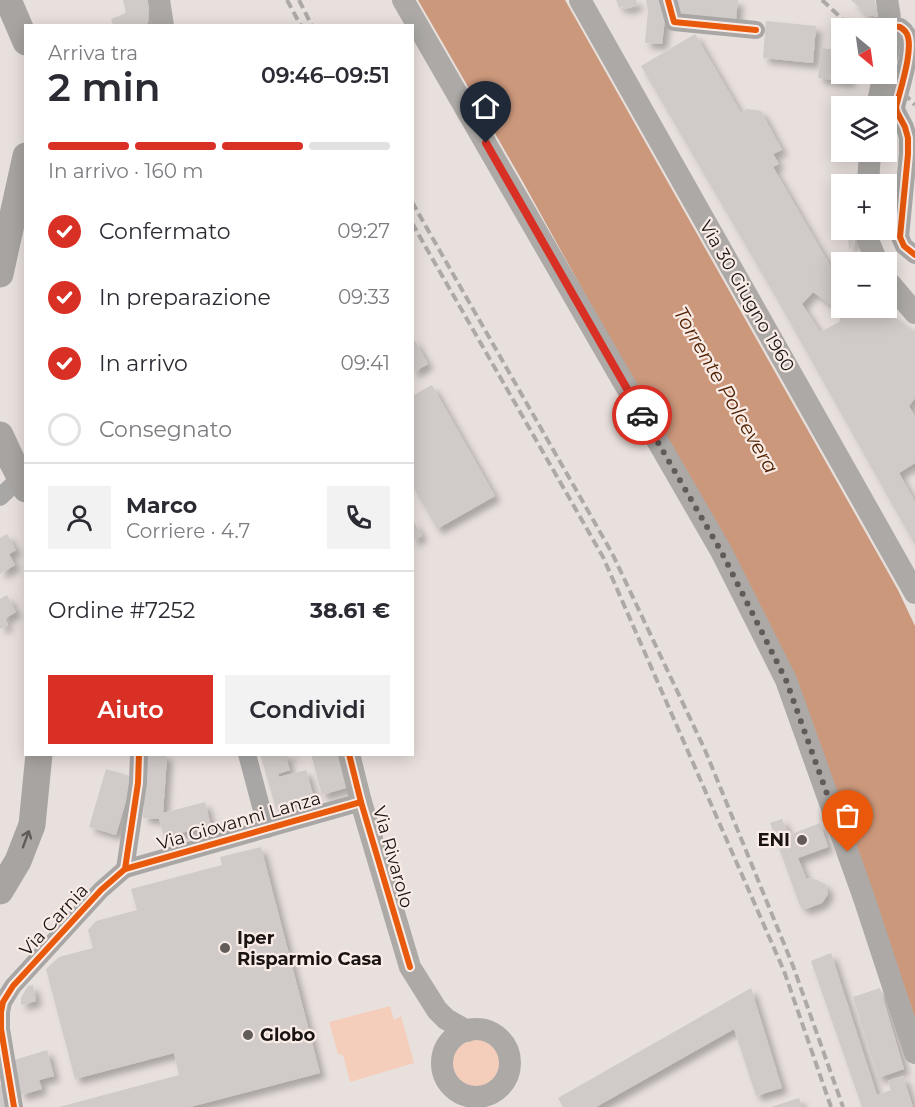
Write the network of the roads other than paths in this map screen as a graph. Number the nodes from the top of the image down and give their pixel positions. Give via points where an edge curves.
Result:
1 (8, 0) edge
2 (403, 0) edge
3 (580, 0) edge
4 (668, 0) edge
5 (887, 0) edge
6 (890, 18) edge
7 (897, 27) edge
8 (756, 30) dead end
9 (24, 37) edge
10 (24, 165) edge
11 (915, 255) edge
12 (0, 274) edge
13 (897, 292) edge
14 (915, 313) edge
15 (0, 435) edge
16 (19, 469) edge
17 (24, 483) edge
18 (0, 497) edge
19 (915, 593) edge
20 (39, 756) edge
21 (139, 756) edge
22 (248, 756) edge
23 (350, 756) edge
24 (361, 802) junction
25 (267, 829) junction
26 (125, 868) junction
27 (0, 891) edge
28 (437, 1010) junction
29 (467, 1030) junction
30 (446, 1048) junction
31 (915, 1053) edge
32 (464, 1100) edge
33 (14, 1107) edge

1 - 9 highway
2 - 31 main road via 721,551 786,680
3 - 19 main road, Via 30 Giugno 1960
4 - 8 street via 674,22
5 - 6 main road
7 - 11 street via 908,37 908,56 896,107 908,138 900,237
10 - 12 highway
13 - 14 main road
15 - 16 highway
16 - 17 highway, bridge
16 - 18 street via 17,481
27 -> 20 highway via 18,861 32,825
21 - 26 street
22 - 25 street
23 - 24 main road, Via Rivarolo
24 - 25 street, Via Giovanni Lanza
24 - 28 main road, Via Rivarolo via 410,967
25 - 26 street, Via Giovanni Lanza
26 - 33 street, Via Carnia via 3,1002 1,1029
28 - 29 main road, Via Rivarolo
28 - 30 main road, Via Rivarolo
29 - 30 main road
29 - 32 main road, Via Rivarolo via 486,1030 502,1041 510,1068 502,1084 489,1094
30 - 32 main road, Via Rivarolo via 442,1062 445,1076

